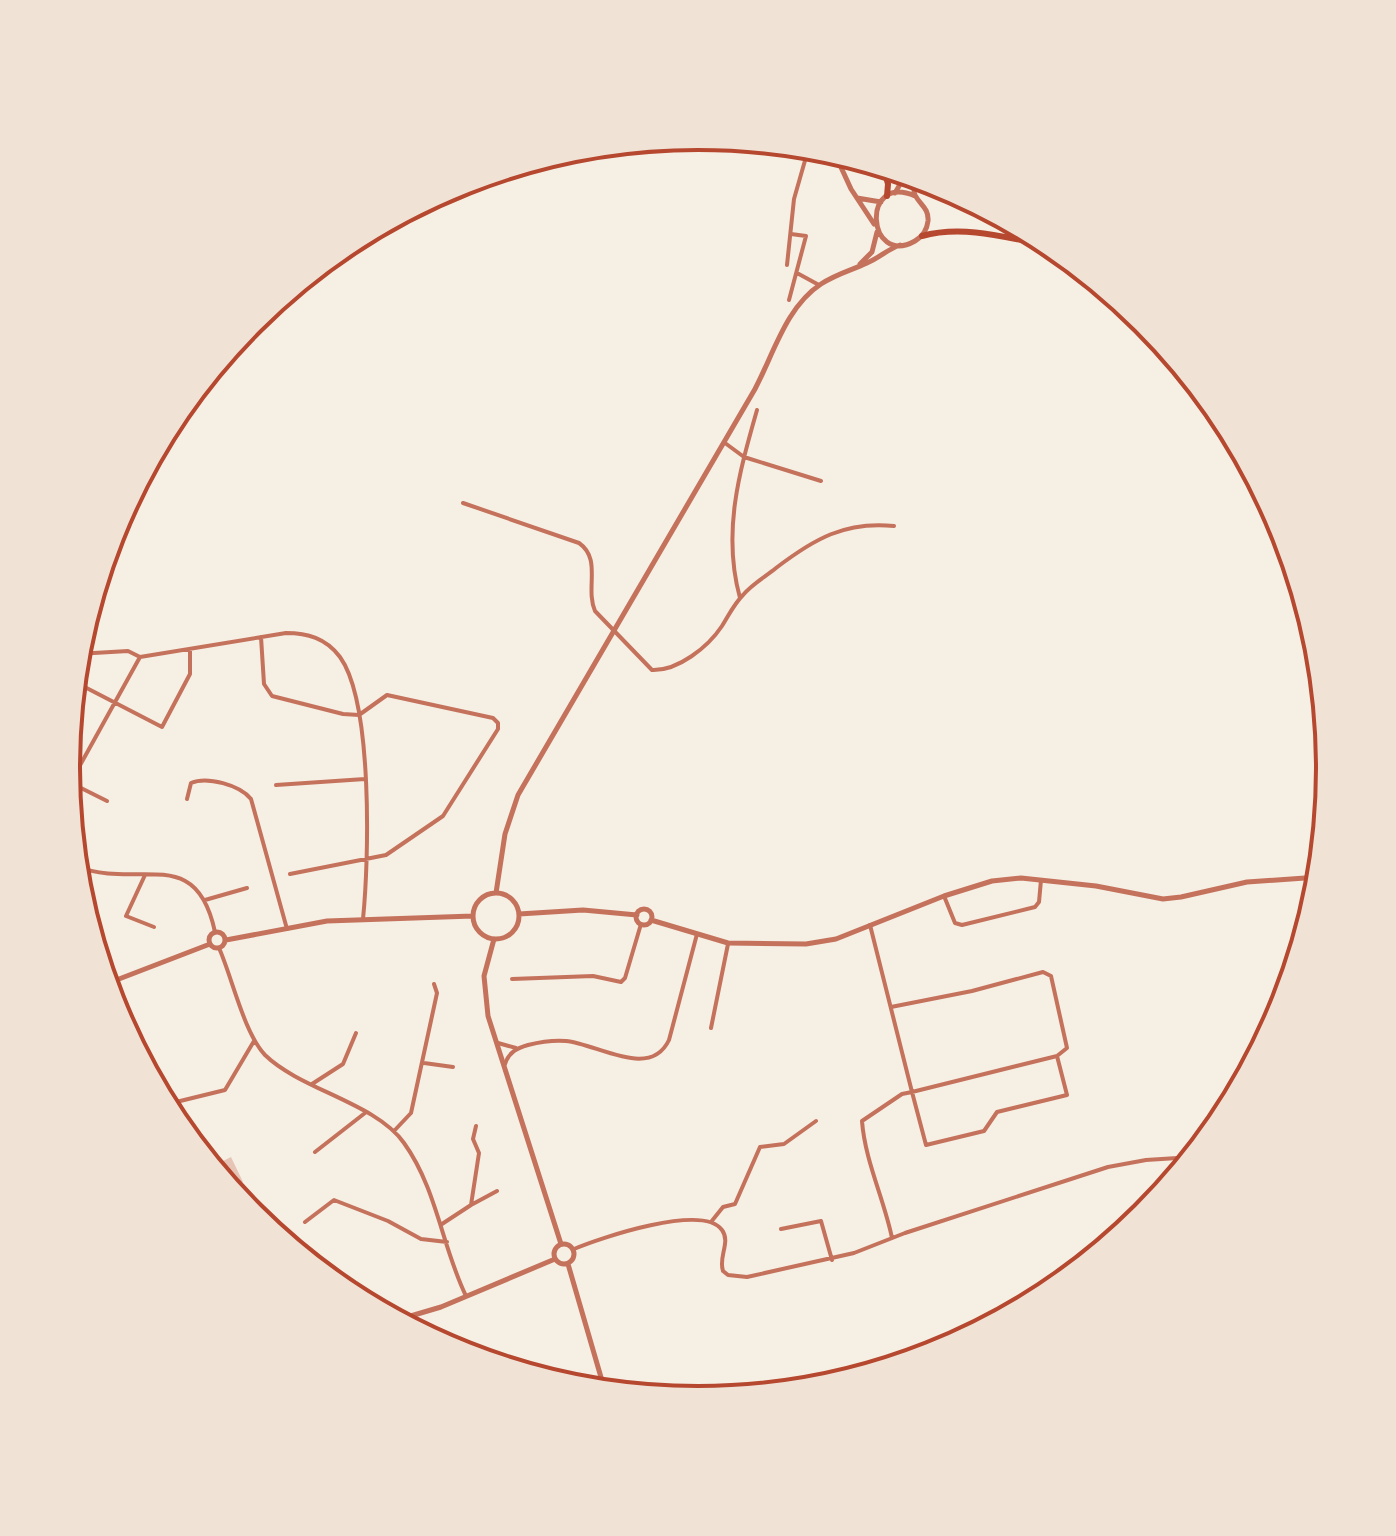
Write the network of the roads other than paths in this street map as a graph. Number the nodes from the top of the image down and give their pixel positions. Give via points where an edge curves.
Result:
1 (805, 160) edge
2 (841, 167) edge
3 (887, 180) edge
4 (900, 184) edge
5 (915, 190) edge
6 (895, 193) junction
7 (915, 196) junction
8 (856, 197) junction
9 (884, 199) junction
10 (877, 229) junction
11 (791, 234) junction
12 (922, 236) junction
13 (1020, 241) edge
14 (900, 245) junction
15 (787, 265) dead end
16 (860, 265) junction
17 (797, 273) junction
18 (819, 285) junction
19 (789, 300) dead end
20 (757, 410) dead end
21 (725, 443) junction
22 (744, 457) junction
23 (821, 481) dead end
24 (463, 503) dead end
25 (894, 526) dead end
26 (740, 598) junction
27 (614, 632) junction
28 (261, 637) junction
29 (190, 650) junction
30 (91, 653) edge
31 (140, 657) junction
32 (85, 687) edge
33 (115, 702) junction
34 (359, 715) junction
35 (80, 763) edge
36 (365, 779) junction
37 (276, 785) dead end
38 (81, 788) edge
39 (187, 799) dead end
40 (107, 801) dead end
41 (365, 858) junction
42 (89, 871) edge
43 (290, 874) dead end
44 (145, 875) junction
45 (1040, 878) junction
46 (1306, 878) edge
47 (247, 888) dead end
48 (496, 893) junction
49 (944, 896) junction
50 (205, 900) junction
51 (519, 914) junction
52 (637, 915) junction
53 (473, 916) junction
54 (363, 919) junction
55 (651, 920) junction
56 (641, 924) junction
57 (870, 925) junction
58 (154, 927) dead end
59 (287, 929) junction
60 (215, 932) junction
61 (697, 934) junction
62 (494, 939) junction
63 (226, 940) junction
64 (728, 943) junction
65 (210, 944) junction
66 (219, 948) junction
67 (118, 979) edge
68 (512, 979) dead end
69 (434, 984) dead end
70 (891, 1007) junction
71 (711, 1028) dead end
72 (356, 1033) dead end
73 (254, 1041) junction
74 (496, 1043) junction
75 (519, 1048) junction
76 (1057, 1056) junction
77 (424, 1063) junction
78 (504, 1066) junction
79 (453, 1067) dead end
80 (312, 1084) junction
81 (912, 1092) junction
82 (178, 1101) edge
83 (365, 1113) junction
84 (816, 1121) dead end
85 (476, 1126) dead end
86 (393, 1131) junction
87 (315, 1152) dead end
88 (1177, 1158) edge
89 (497, 1191) dead end
90 (471, 1205) junction
91 (305, 1222) dead end
92 (711, 1222) junction
93 (442, 1224) junction
94 (781, 1229) dead end
95 (892, 1238) junction
96 (447, 1242) junction
97 (561, 1244) junction
98 (574, 1249) junction
99 (555, 1259) junction
100 (832, 1260) junction
101 (568, 1264) junction
102 (466, 1296) junction
103 (413, 1315) edge
104 (601, 1378) edge

1 - 11 street
2 - 8 street
3 - 9 highway
4 - 6 street
5 - 7 street
6 - 7 street
6 - 9 street
7 - 12 street via 927,210
8 - 9 street
8 - 10 street
9 - 10 street via 876,211
10 - 14 street via 887,241
10 - 16 street via 872,252
11 - 15 street
11 - 17 street via 806,236
12 - 13 highway via 943,230
12 - 14 street
14 - 16 street
16 - 18 street
17 - 18 street
17 - 19 street
18 - 21 street via 788,320
20 - 22 street
21 - 22 street
21 - 27 street
22 - 23 street
22 - 26 street via 731,529
24 - 27 street via 588,549 590,601
25 - 26 street via 853,526 824,537
26 - 27 street via 702,647 662,670 652,670
27 - 48 street via 518,795 505,834
28 - 29 street
28 - 34 street via 305,633 325,642 347,670
28 - 34 street via 264,684 272,696
29 - 31 street
29 - 33 street via 190,674 162,727
30 - 31 street via 128,651
31 - 33 street
32 - 33 street
33 - 35 street
34 - 36 street
34 - 41 street via 387,695 498,723 443,816 386,855
36 - 37 street
36 - 41 street
38 - 40 street
39 - 59 street via 191,783 199,780 238,788 251,799
41 - 43 street
41 - 54 street
42 - 44 street
44 - 50 street via 184,877
44 - 58 street via 126,916
45 - 46 street via 1163,899 1247,882
45 - 49 street via 992,881
45 - 49 street via 1035,907 962,925 951,917
47 - 50 street
48 - 51 street via 511,899
48 - 53 street via 480,900
49 - 57 street
50 - 60 street
51 - 52 street via 583,910
51 - 62 street via 515,929
52 - 55 street via 646,910
52 - 56 street
53 - 54 street
53 - 62 street via 479,932
54 - 59 street
55 - 56 street
55 - 61 street
56 - 68 street via 621,982 593,976
57 - 64 street via 806,944
57 - 70 street
59 - 63 street
60 - 63 street
60 - 65 street
61 - 64 street
61 - 75 street via 669,1040 660,1053 639,1060 565,1041
62 - 74 street via 483,986
63 - 66 street
64 - 71 street
65 - 66 street
65 - 67 street
66 - 73 street
69 - 77 street via 437,993
70 - 76 street via 1043,972 1051,976 1067,1048
70 - 81 street
72 - 80 street via 343,1064
73 - 80 street via 280,1066
73 - 82 street via 225,1090
74 - 75 street
74 - 78 street
75 - 78 street
76 - 81 street
76 - 81 street via 1067,1095 997,1112 984,1131 964,1137 926,1145
77 - 79 street
77 - 86 street via 411,1113
78 - 97 street
80 - 83 street
81 - 95 street via 862,1121
83 - 86 street
83 - 87 street
84 - 92 street via 784,1144 760,1147 735,1204 723,1207
85 - 90 street via 473,1139 479,1153
86 - 93 street via 420,1170
88 - 95 street via 1108,1167
89 - 90 street
90 - 93 street
91 - 96 street via 334,1200 421,1239
92 - 98 street via 679,1220
92 - 100 street via 724,1231 720,1262 728,1275 747,1277
93 - 96 street
94 - 100 street via 821,1221
95 - 100 street
96 - 102 street
97 - 98 street
97 - 99 street
98 - 101 street
99 - 101 street
99 - 102 street
101 - 104 street
102 - 103 street

